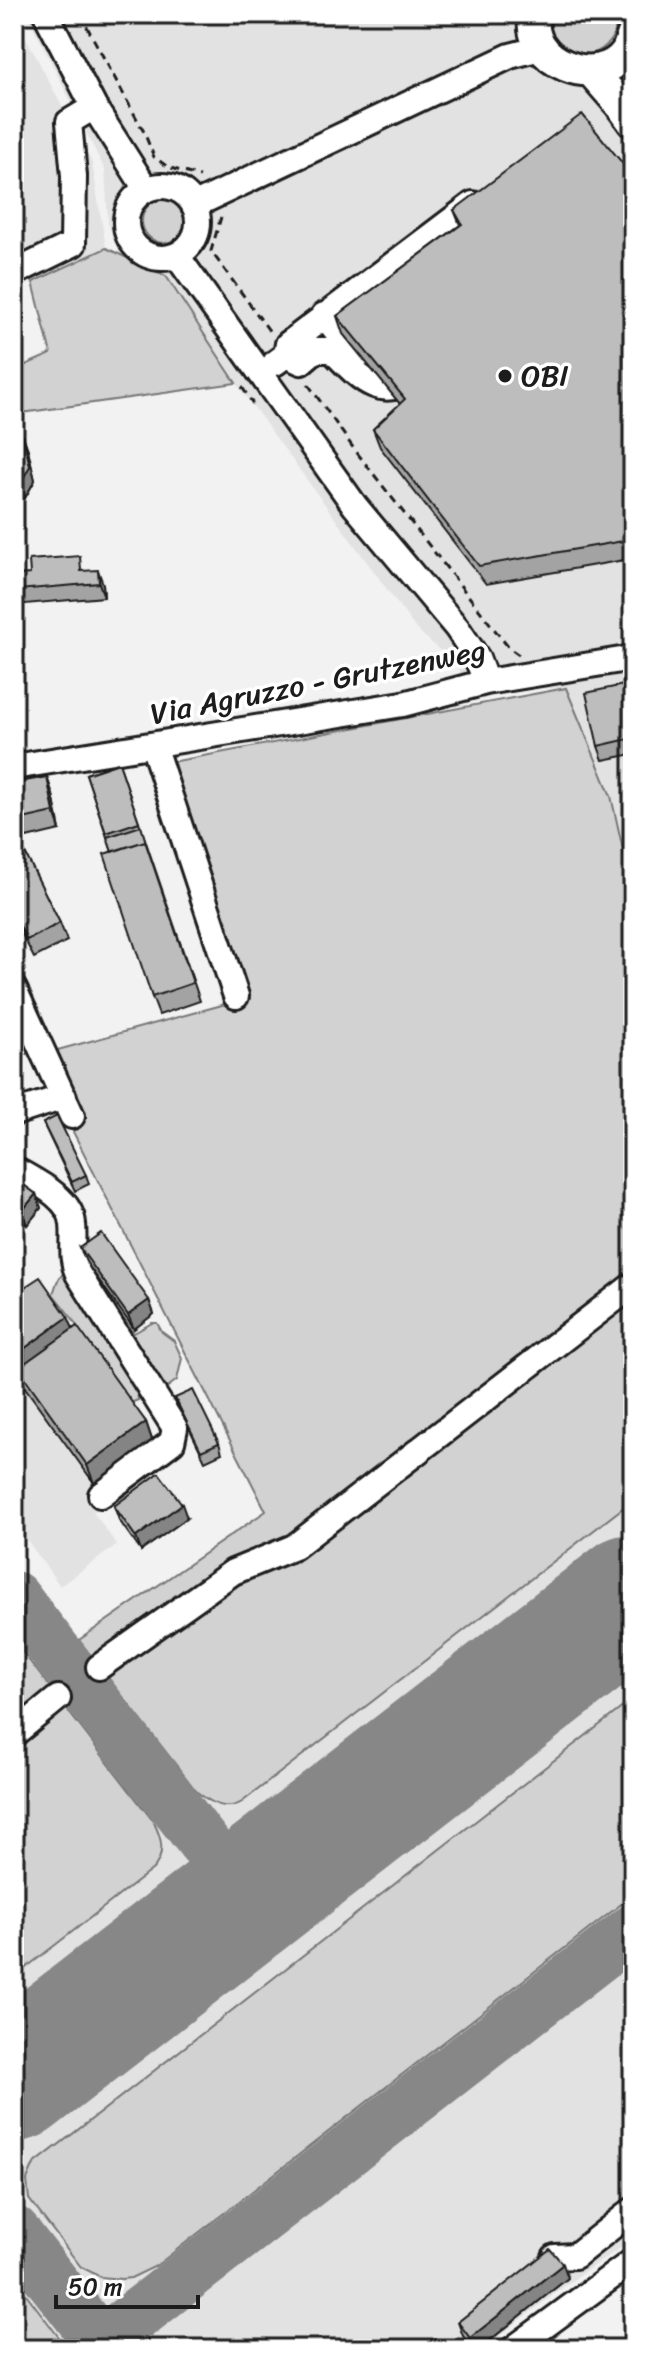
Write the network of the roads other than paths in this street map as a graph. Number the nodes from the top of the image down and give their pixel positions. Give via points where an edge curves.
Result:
1 (46, 14) edge
2 (535, 14) edge
3 (541, 48) junction
4 (631, 51) edge
5 (592, 72) junction
6 (94, 107) junction
7 (629, 132) edge
8 (146, 189) junction
9 (195, 205) junction
10 (480, 213) edge
11 (177, 256) junction
12 (14, 273) edge
13 (324, 315) junction
14 (404, 328) edge
15 (286, 355) junction
16 (432, 364) edge
17 (260, 373) junction
18 (633, 658) edge
19 (486, 682) junction
20 (153, 745) junction
21 (14, 767) edge
22 (14, 989) edge
23 (236, 996) dead end
24 (14, 1113) edge
25 (14, 1169) edge
26 (633, 1285) edge
27 (101, 1495) dead end
28 (99, 1667) dead end
29 (58, 1698) dead end
30 (14, 1734) edge
31 (633, 2210) edge
32 (555, 2257) edge
33 (633, 2261) edge
34 (513, 2349) edge

1 - 6 street
2 - 3 main road
3 - 5 main road via 563,67
3 - 9 street via 510,56
4 - 5 main road
5 - 7 main road via 620,104
6 - 8 street
6 - 12 street via 69,122 73,244
8 - 9 street via 161,185 181,190
8 - 11 street via 131,203 125,223 130,239 142,253 159,259
9 - 11 street via 199,223 194,241
10 - 13 street via 473,204
11 - 17 street
13 - 14 street via 355,355 374,352
13 - 15 street via 288,344
15 - 16 street via 301,362 315,350 332,350 358,377 380,388 402,387
15 - 17 street
17 - 19 street via 355,506 457,628
18 - 19 street, Via Agruzzo - Grutzenweg
19 - 20 street, Via Agruzzo - Grutzenweg via 403,704
20 - 21 street, Via Agruzzo - Grutzenweg
20 - 23 street
22 - 24 street via 68,1107
25 - 27 street via 54,1194 71,1214 78,1274 175,1428 172,1442
26 - 28 street via 294,1547 233,1572
29 - 30 street
31 - 32 street via 575,2256
33 - 34 street

